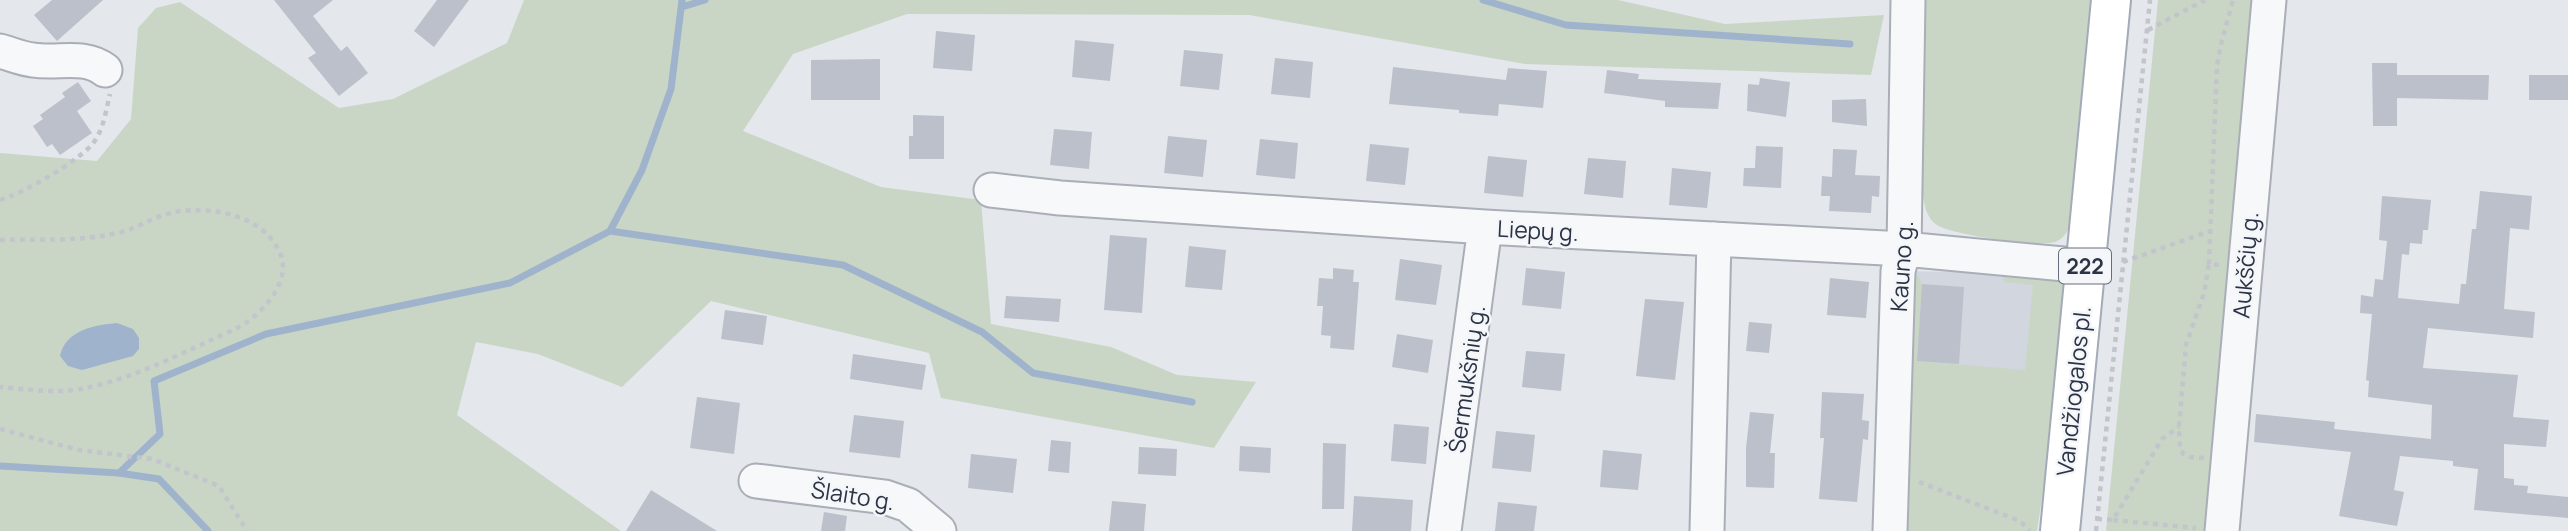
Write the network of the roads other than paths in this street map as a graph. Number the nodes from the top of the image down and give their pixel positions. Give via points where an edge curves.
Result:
1 (1908, 0) edge
2 (2111, 0) edge
3 (2269, 0) edge
4 (0, 51) edge
5 (105, 70) road end
6 (990, 190) dead end
7 (1485, 227) junction
8 (1714, 239) junction
9 (1904, 249) junction
10 (2085, 266) junction
11 (756, 481) dead end
12 (2214, 530) edge
13 (939, 531) edge
14 (1444, 531) edge
15 (1707, 531) edge
16 (1890, 531) edge
17 (2060, 531) edge

1 - 9 street, Kauno g.
2 - 10 main road, Vandžiogalos pl. / 222
3 - 12 street, Aukščių g. via 2228,460
4 - 5 street via 32,61 96,63
6 - 7 street, Liepų g.
7 - 8 street, Liepų g.
7 - 14 street, Šermukšnių g.
8 - 9 street, Liepų g.
8 - 15 street
9 - 10 street, Liepų g.
9 - 16 street, Kauno g. via 1898,271
10 - 17 main road, Vandžiogalos pl. / 222
11 - 13 street, Šlaito g. via 885,497 908,505

